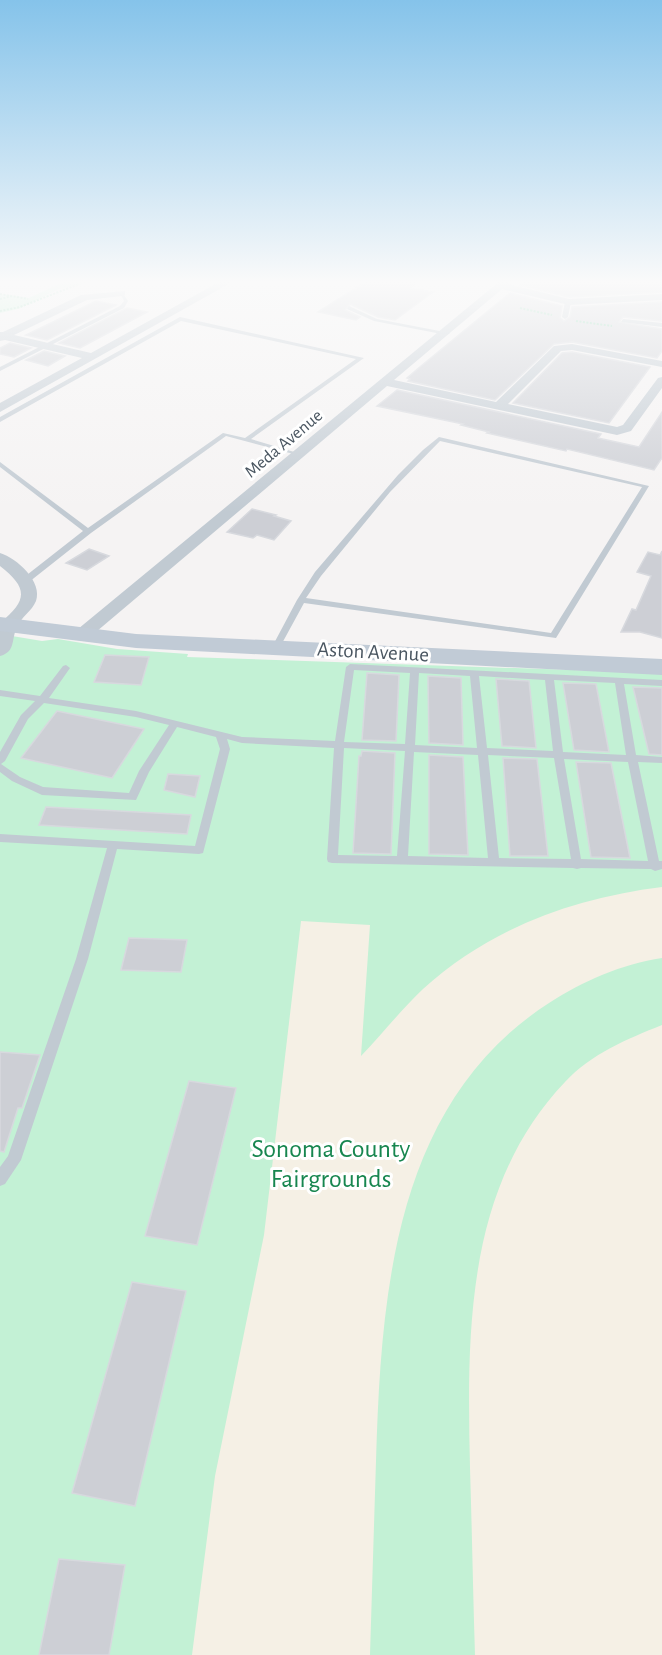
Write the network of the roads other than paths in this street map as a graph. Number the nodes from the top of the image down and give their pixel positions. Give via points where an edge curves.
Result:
1 (21, 358) edge
2 (91, 358) edge
3 (110, 358) edge
4 (361, 358) edge
5 (415, 358) edge
6 (548, 358) edge
7 (632, 358) edge
8 (662, 364) edge
9 (0, 369) edge
10 (662, 380) edge
11 (385, 382) junction
12 (498, 407) junction
13 (0, 408) edge
14 (0, 420) edge
15 (246, 440) junction
16 (299, 455) junction
17 (0, 464) edge
18 (88, 531) junction
19 (0, 558) edge
20 (26, 580) junction
21 (302, 600) junction
22 (3, 627) edge
23 (84, 633) junction
24 (276, 647) junction
25 (0, 651) edge
26 (662, 667) edge
27 (66, 668) dead end
28 (416, 670) junction
29 (474, 672) junction
30 (549, 676) junction
31 (619, 680) junction
32 (662, 683) edge
33 (0, 693) edge
34 (43, 699) junction
35 (174, 724) junction
36 (220, 734) junction
37 (339, 745) junction
38 (409, 748) junction
39 (482, 752) junction
40 (558, 755) junction
41 (632, 759) junction
42 (662, 760) edge
43 (0, 761) edge
44 (0, 767) edge
45 (0, 838) edge
46 (113, 845) junction
47 (402, 861) junction
48 (494, 863) junction
49 (577, 865) junction
50 (659, 866) edge
51 (0, 1179) edge

1 - 9 lane
2 - 13 street
3 - 14 lane
4 - 15 lane
5 - 11 street, Meda Avenue
6 - 12 street
7 - 8 street
10 - 12 street via 627,429
11 - 12 street
11 - 16 street, Meda Avenue
15 - 16 lane
15 - 18 lane via 225,434
16 - 23 street, Meda Avenue
17 - 18 lane
18 - 20 lane
19 - 20 street
20 - 22 street via 30,596 24,608
21 - 21 lane via 366,514 439,439 646,486 553,636
21 - 24 lane
22 - 23 street, Aston Avenue
22 - 25 street via 5,645
23 - 24 street, Aston Avenue via 136,641
24 - 26 street, Aston Avenue
27 - 34 lane
28 - 29 lane
28 - 37 lane via 350,667
28 - 38 lane
29 - 30 lane
29 - 39 lane
30 - 31 lane
30 - 40 lane
31 - 32 lane
31 - 41 lane
33 - 34 lane
34 - 35 lane
34 - 43 lane via 24,717
35 - 36 lane
35 - 44 lane via 132,797 42,791
36 - 37 lane via 242,740
36 - 46 lane via 225,749 199,850
37 - 38 lane
37 - 47 lane via 332,859
38 - 39 lane
38 - 47 lane
39 - 40 lane
39 - 48 lane
40 - 41 lane
40 - 49 lane
41 - 42 lane
41 - 50 lane
45 - 46 lane
46 - 51 lane via 82,959 14,1160
47 - 48 lane
48 - 49 lane
49 - 50 lane

